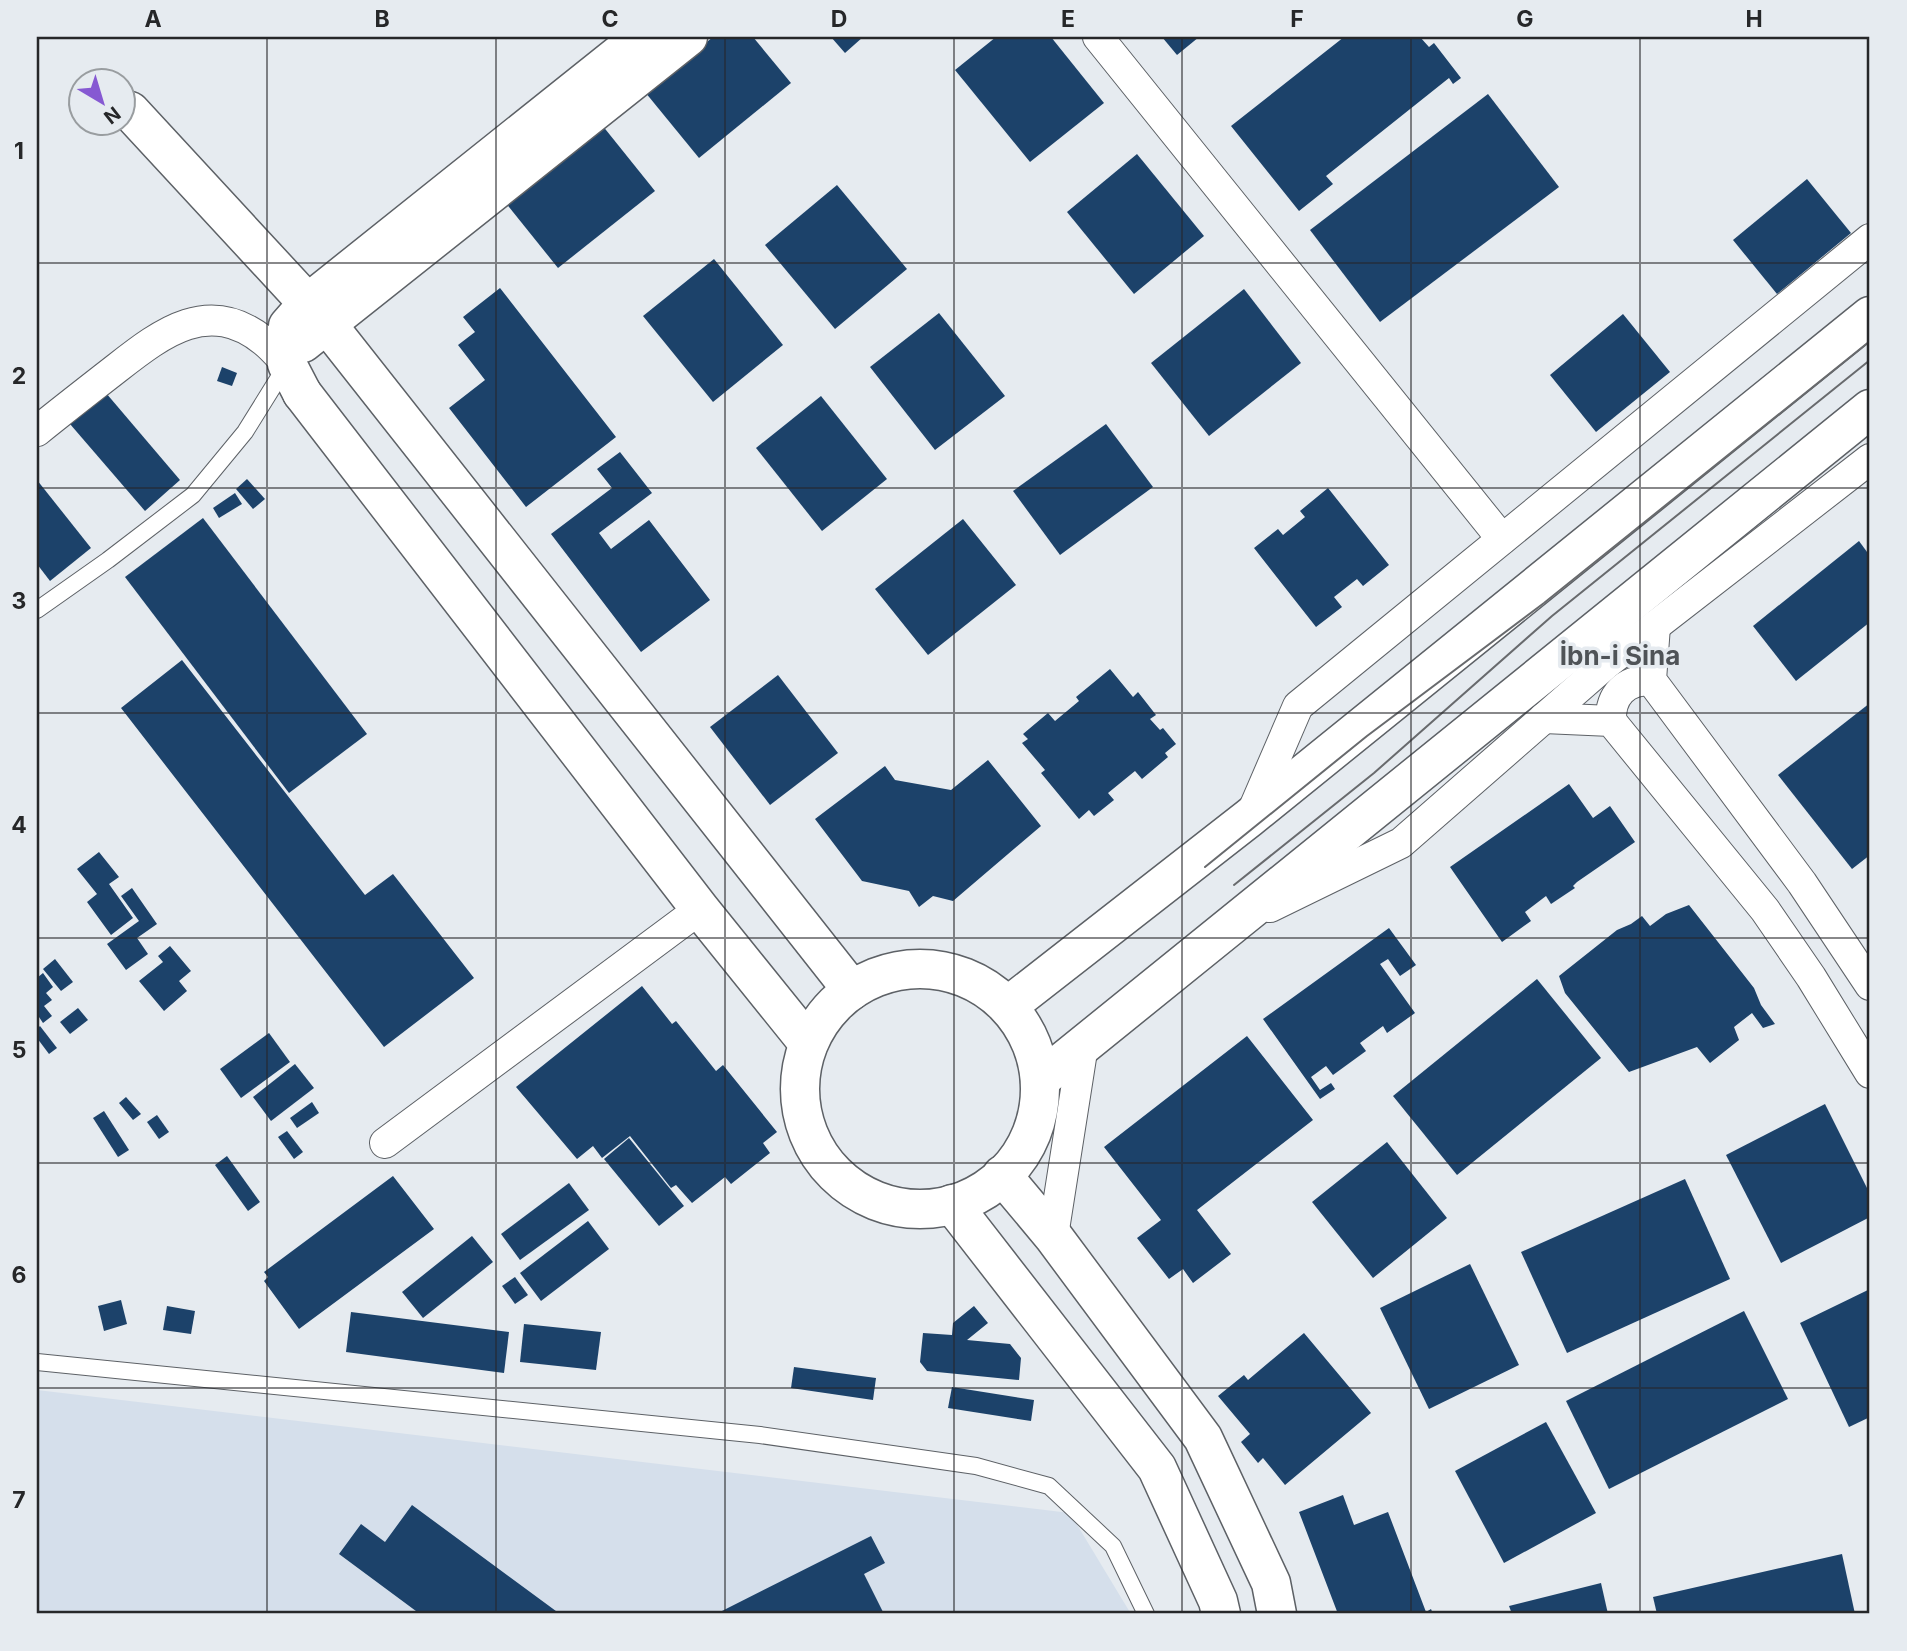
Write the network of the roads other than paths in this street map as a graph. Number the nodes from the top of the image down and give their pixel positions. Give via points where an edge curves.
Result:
1 (641, 37) edge
2 (688, 37) edge
3 (1098, 37) edge
4 (136, 117) edge
5 (1870, 239) edge
6 (317, 313) junction
7 (1870, 316) edge
8 (295, 379) junction
9 (1870, 409) edge
10 (37, 431) edge
11 (1870, 459) edge
12 (1502, 539) junction
13 (37, 610) edge
14 (1655, 626) junction
15 (1651, 680) junction
16 (1544, 718) junction
17 (1611, 721) junction
18 (1250, 818) junction
19 (700, 909) junction
20 (1226, 929) junction
21 (1870, 985) edge
22 (852, 990) junction
23 (1008, 1006) junction
24 (808, 1043) junction
25 (1083, 1045) junction
26 (1870, 1073) edge
27 (1040, 1080) junction
28 (385, 1143) dead end
29 (1002, 1175) junction
30 (952, 1204) junction
31 (1053, 1236) junction
32 (37, 1362) edge
33 (1146, 1614) edge
34 (1221, 1614) edge
35 (1277, 1614) edge

1 - 6 main road
2 - 6 main road
3 - 12 street
4 - 6 main road
5 - 12 street
6 - 8 main road via 288,326
6 - 22 main road
7 - 18 main road
8 - 10 street via 265,342 247,330 202,320 155,338
8 - 13 lane via 193,495
8 - 19 main road
9 - 20 main road
11 - 14 street
12 - 18 street via 1298,706
14 - 15 street
14 - 16 street
15 - 17 street via 1639,680 1619,691
15 - 21 street via 1802,883
16 - 17 street
16 - 20 street via 1401,843
17 - 26 street via 1765,910
18 - 23 main road
19 - 24 main road
19 - 28 street
20 - 25 main road
22 - 23 main road via 896,970 937,969 976,981
22 - 24 main road via 827,1011
23 - 27 main road via 1033,1049
24 - 30 main road via 798,1086 804,1127 822,1161 850,1188 885,1205 923,1209
25 - 27 main road
25 - 31 street
27 - 29 main road via 1037,1118 1021,1154
29 - 30 main road
29 - 31 main road
30 - 34 main road via 1157,1468
31 - 35 main road via 1203,1438 1270,1583
32 - 33 lane via 760,1435 976,1466 1049,1486 1113,1546

